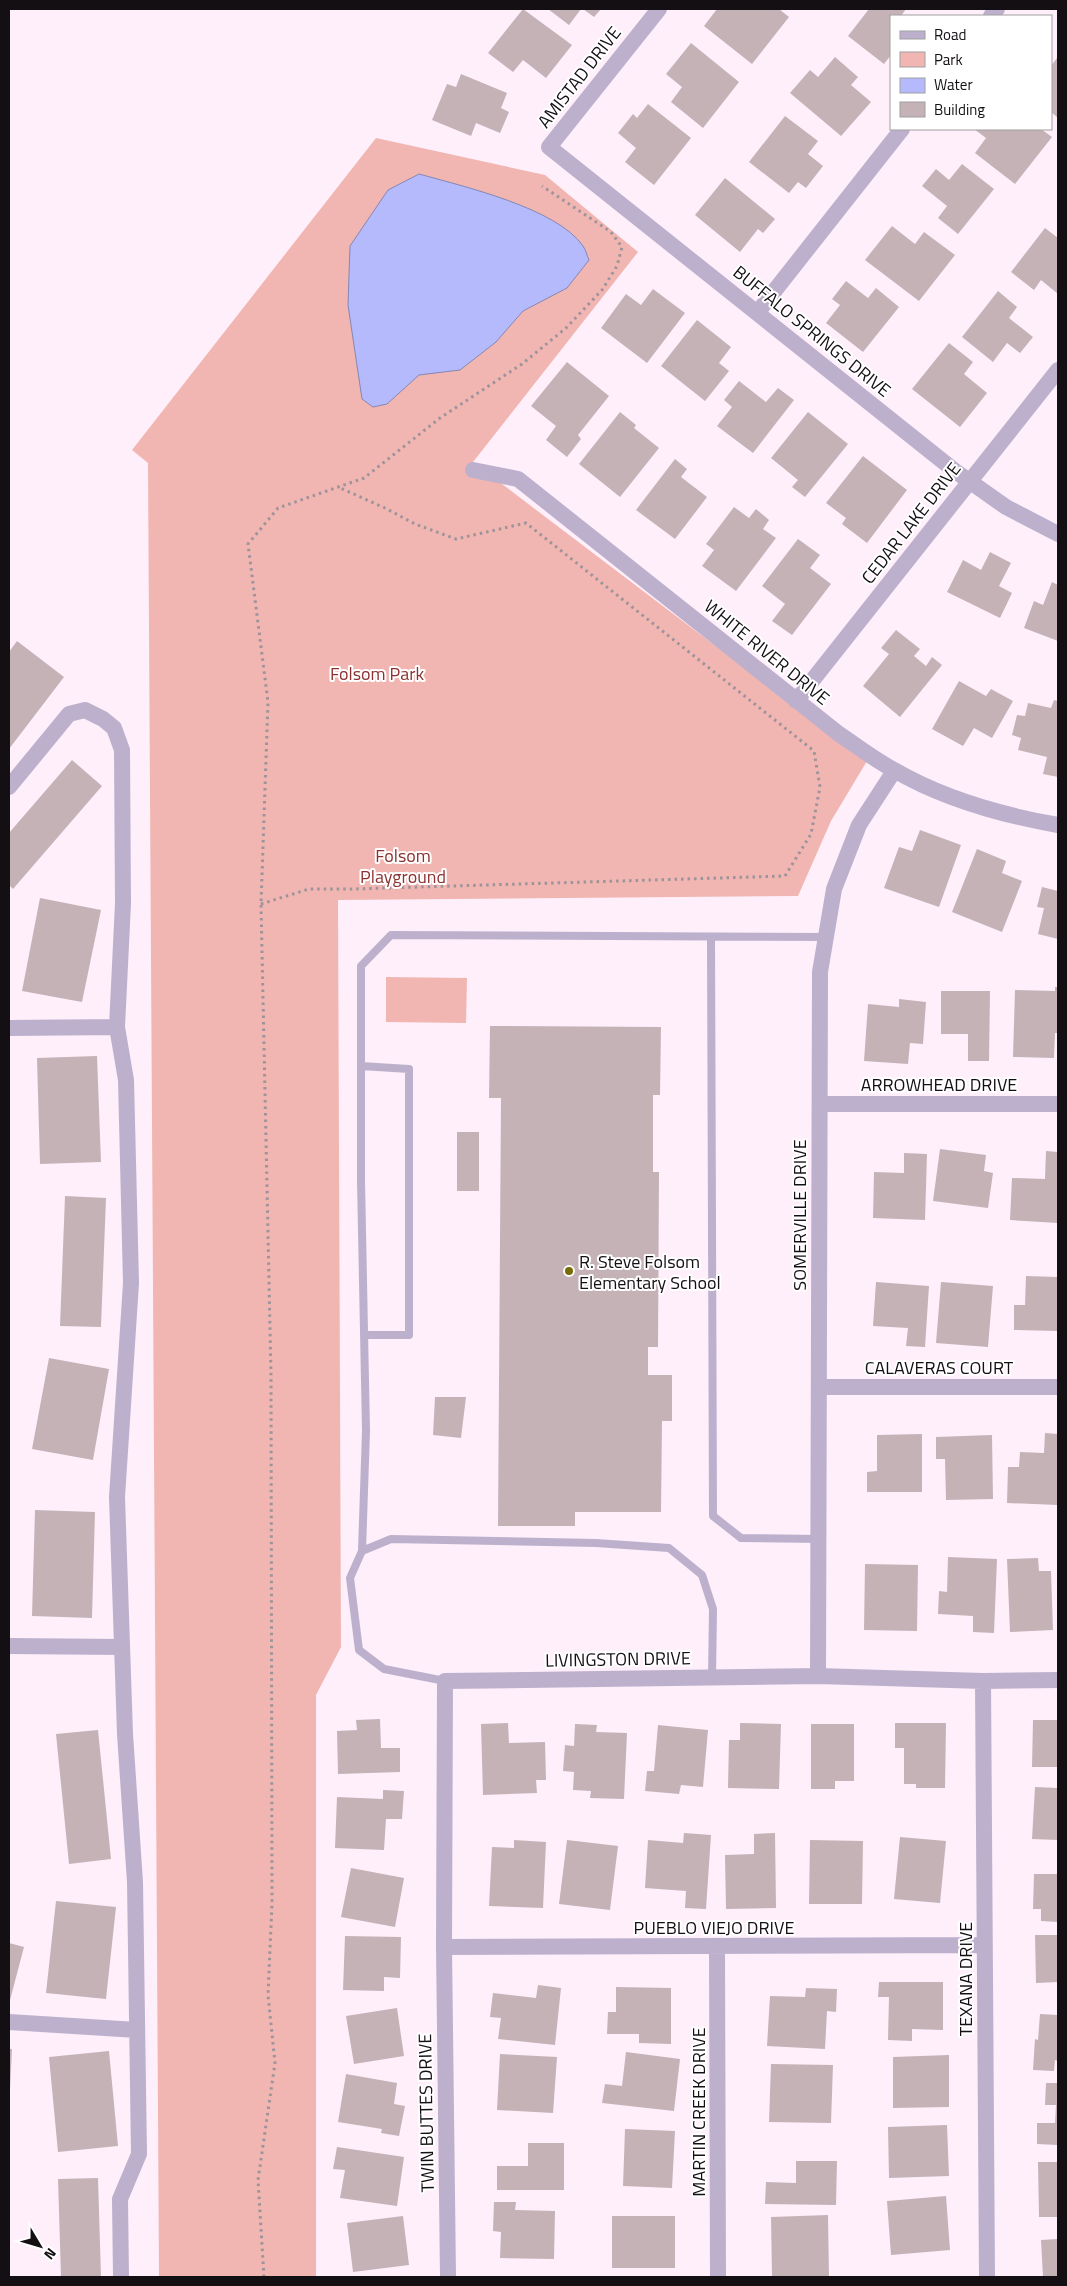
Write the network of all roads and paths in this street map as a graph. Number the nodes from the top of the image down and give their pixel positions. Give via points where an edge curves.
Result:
1 (659, 9) edge
2 (901, 130) edge
3 (549, 147) joint
4 (542, 186) dead end
5 (757, 313) junction
6 (1058, 370) edge
7 (473, 470) dead end
8 (969, 481) junction
9 (338, 487) junction
10 (1058, 534) edge
11 (796, 701) junction
12 (894, 771) junction
13 (9, 787) edge
14 (1058, 825) edge
15 (261, 904) junction
16 (826, 937) junction
17 (711, 938) junction
18 (117, 1027) junction
19 (9, 1028) edge
20 (361, 1066) junction
21 (820, 1104) junction
22 (1058, 1104) edge
23 (364, 1335) junction
24 (819, 1387) junction
25 (1058, 1387) edge
26 (819, 1538) junction
27 (362, 1551) junction
28 (9, 1646) edge
29 (121, 1647) junction
30 (818, 1676) junction
31 (712, 1678) junction
32 (1058, 1680) edge
33 (445, 1681) junction
34 (983, 1681) junction
35 (984, 1945) junction
36 (444, 1947) junction
37 (717, 1947) junction
38 (9, 2022) edge
39 (137, 2030) junction
40 (121, 2277) edge
41 (264, 2277) edge
42 (448, 2277) edge
43 (718, 2277) edge
44 (987, 2277) edge

1 - 3 street, AMISTAD DRIVE
2 - 5 street
3 - 5 street, BUFFALO SPRINGS DRIVE
4 - 9 path via 611,232 622,248 617,266 602,290 566,328 522,364 440,418 364,478
5 - 8 street, BUFFALO SPRINGS DRIVE
6 - 8 street, CEDAR LAKE DRIVE
7 - 11 street, WHITE RIVER DRIVE via 518,479
8 - 10 street, BUFFALO SPRINGS DRIVE via 1006,507
8 - 11 street, CEDAR LAKE DRIVE
9 - 15 path via 278,508 248,544 268,702
9 - 15 path via 415,524 456,539 526,523 814,751 820,787 811,834 785,876 308,888
11 - 12 street, WHITE RIVER DRIVE
12 - 14 street, WHITE RIVER DRIVE via 970,805
12 - 16 street, SOMERVILLE DRIVE via 859,825 834,888
13 - 18 street via 69,714 85,710 114,728 122,750 123,902
15 - 41 path via 271,1375 272,1903 268,1995 275,2063 258,2180
16 - 17 lane
16 - 21 street, SOMERVILLE DRIVE via 820,972
17 - 20 lane via 391,935 361,966
17 - 26 lane via 713,1516 741,1538
18 - 19 street
18 - 29 street via 126,1080 131,1283 117,1497
20 - 23 lane
20 - 23 lane via 409,1069 409,1335
21 - 22 street, ARROWHEAD DRIVE
21 - 24 street, SOMERVILLE DRIVE
23 - 27 lane via 366,1431
24 - 25 street, CALAVERAS COURT
24 - 26 street, SOMERVILLE DRIVE
26 - 30 street, SOMERVILLE DRIVE
27 - 31 lane via 391,1539 596,1543 669,1548 702,1575 713,1609
27 - 33 lane via 350,1578 359,1650 384,1669
28 - 29 street
29 - 39 street via 135,1882
30 - 31 street, LIVINGSTON DRIVE
30 - 34 street, LIVINGSTON DRIVE
31 - 33 street, LIVINGSTON DRIVE
32 - 34 street, LIVINGSTON DRIVE
33 - 36 street
34 - 35 street, TEXANA DRIVE
35 - 37 street, PUEBLO VIEJO DRIVE
35 - 44 street, TEXANA DRIVE
36 - 37 street, PUEBLO VIEJO DRIVE
36 - 42 street, TWIN BUTTES DRIVE
37 - 43 street, MARTIN CREEK DRIVE
38 - 39 street
39 - 40 street via 139,2154 120,2199

